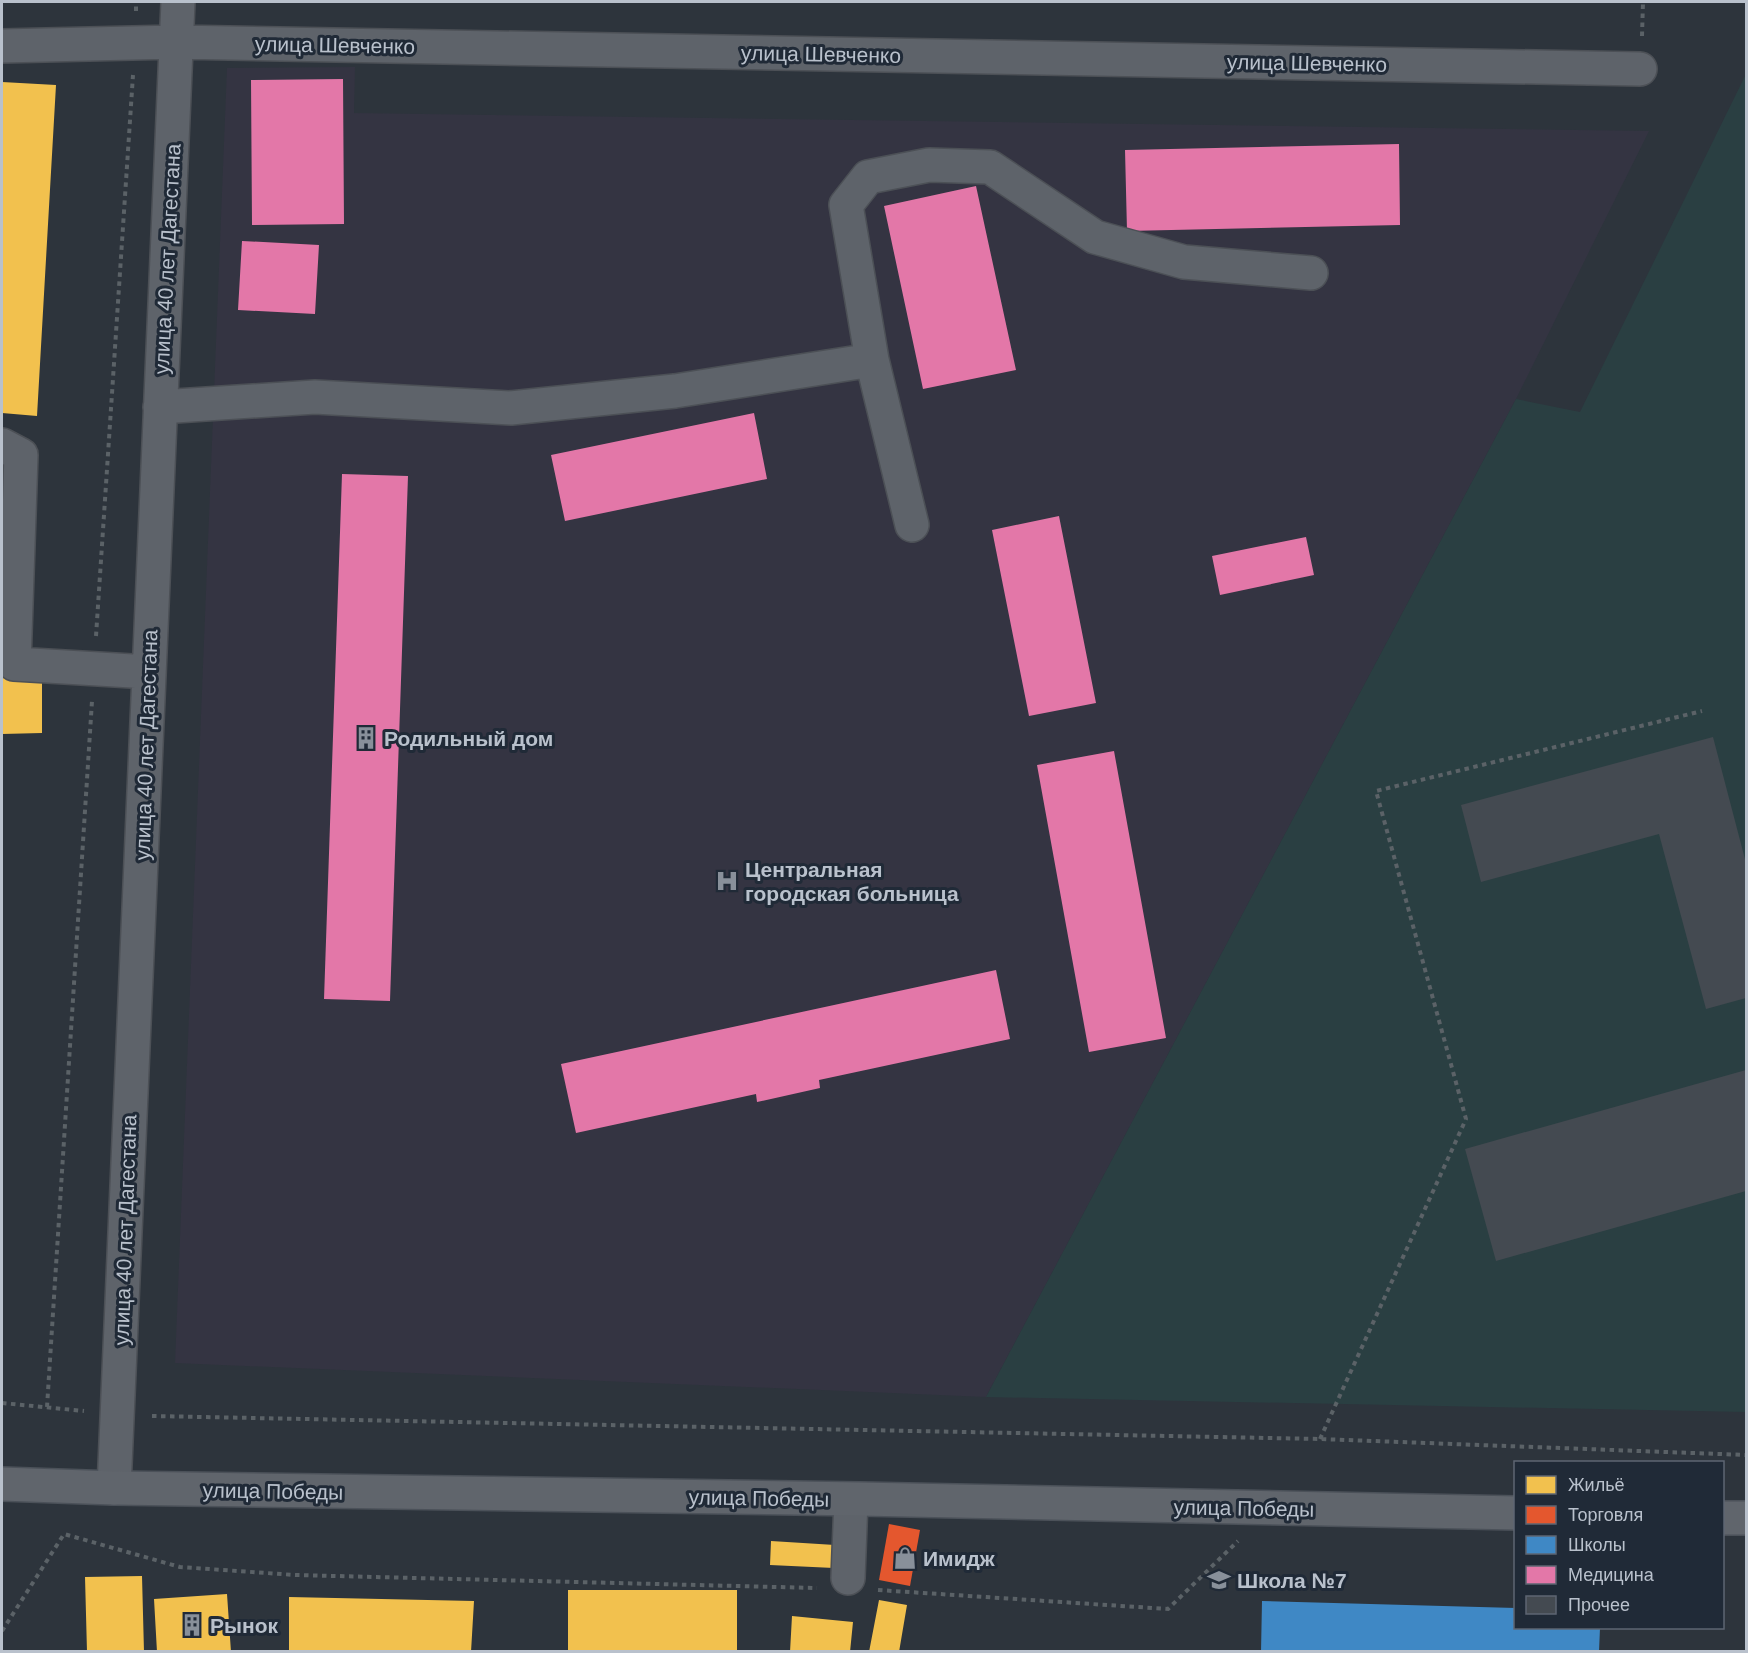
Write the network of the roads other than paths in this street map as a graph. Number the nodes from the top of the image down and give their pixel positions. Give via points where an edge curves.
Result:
1 (178, 2) edge
2 (176, 42) junction
3 (2, 46) edge
4 (1640, 69) dead end
5 (1311, 273) dead end
6 (872, 360) junction
7 (160, 407) junction
8 (2, 445) edge
9 (912, 525) dead end
10 (8, 664) edge
11 (149, 672) junction
12 (2, 1476) edge
13 (2, 1484) edge
14 (114, 1484) junction
15 (851, 1500) junction
16 (1514, 1506) edge
17 (1724, 1510) edge
18 (1746, 1510) edge
19 (1514, 1514) edge
20 (1724, 1518) edge
21 (1746, 1518) edge
22 (850, 1586) road end

1 - 2 street, улица 40 лет Дагестана
2 - 3 street, улица Шевченко
2 - 4 street, улица Шевченко
2 - 7 street, улица 40 лет Дагестана
5 - 6 street via 1184,262 1095,237 990,167 929,165 868,177 846,205
6 - 7 street via 675,391 511,408 315,397
6 - 9 street
7 - 11 street, улица 40 лет Дагестана
8 - 10 street via 21,455
10 - 11 street
11 - 14 street, улица 40 лет Дагестана
12 - 14 main road, улица Победы
13 - 14 main road, улица Победы
14 - 15 main road, улица Победы
14 - 16 main road, улица Победы via 839,1492
15 - 19 main road, улица Победы
15 - 22 street
17 - 18 main road
20 - 21 main road

